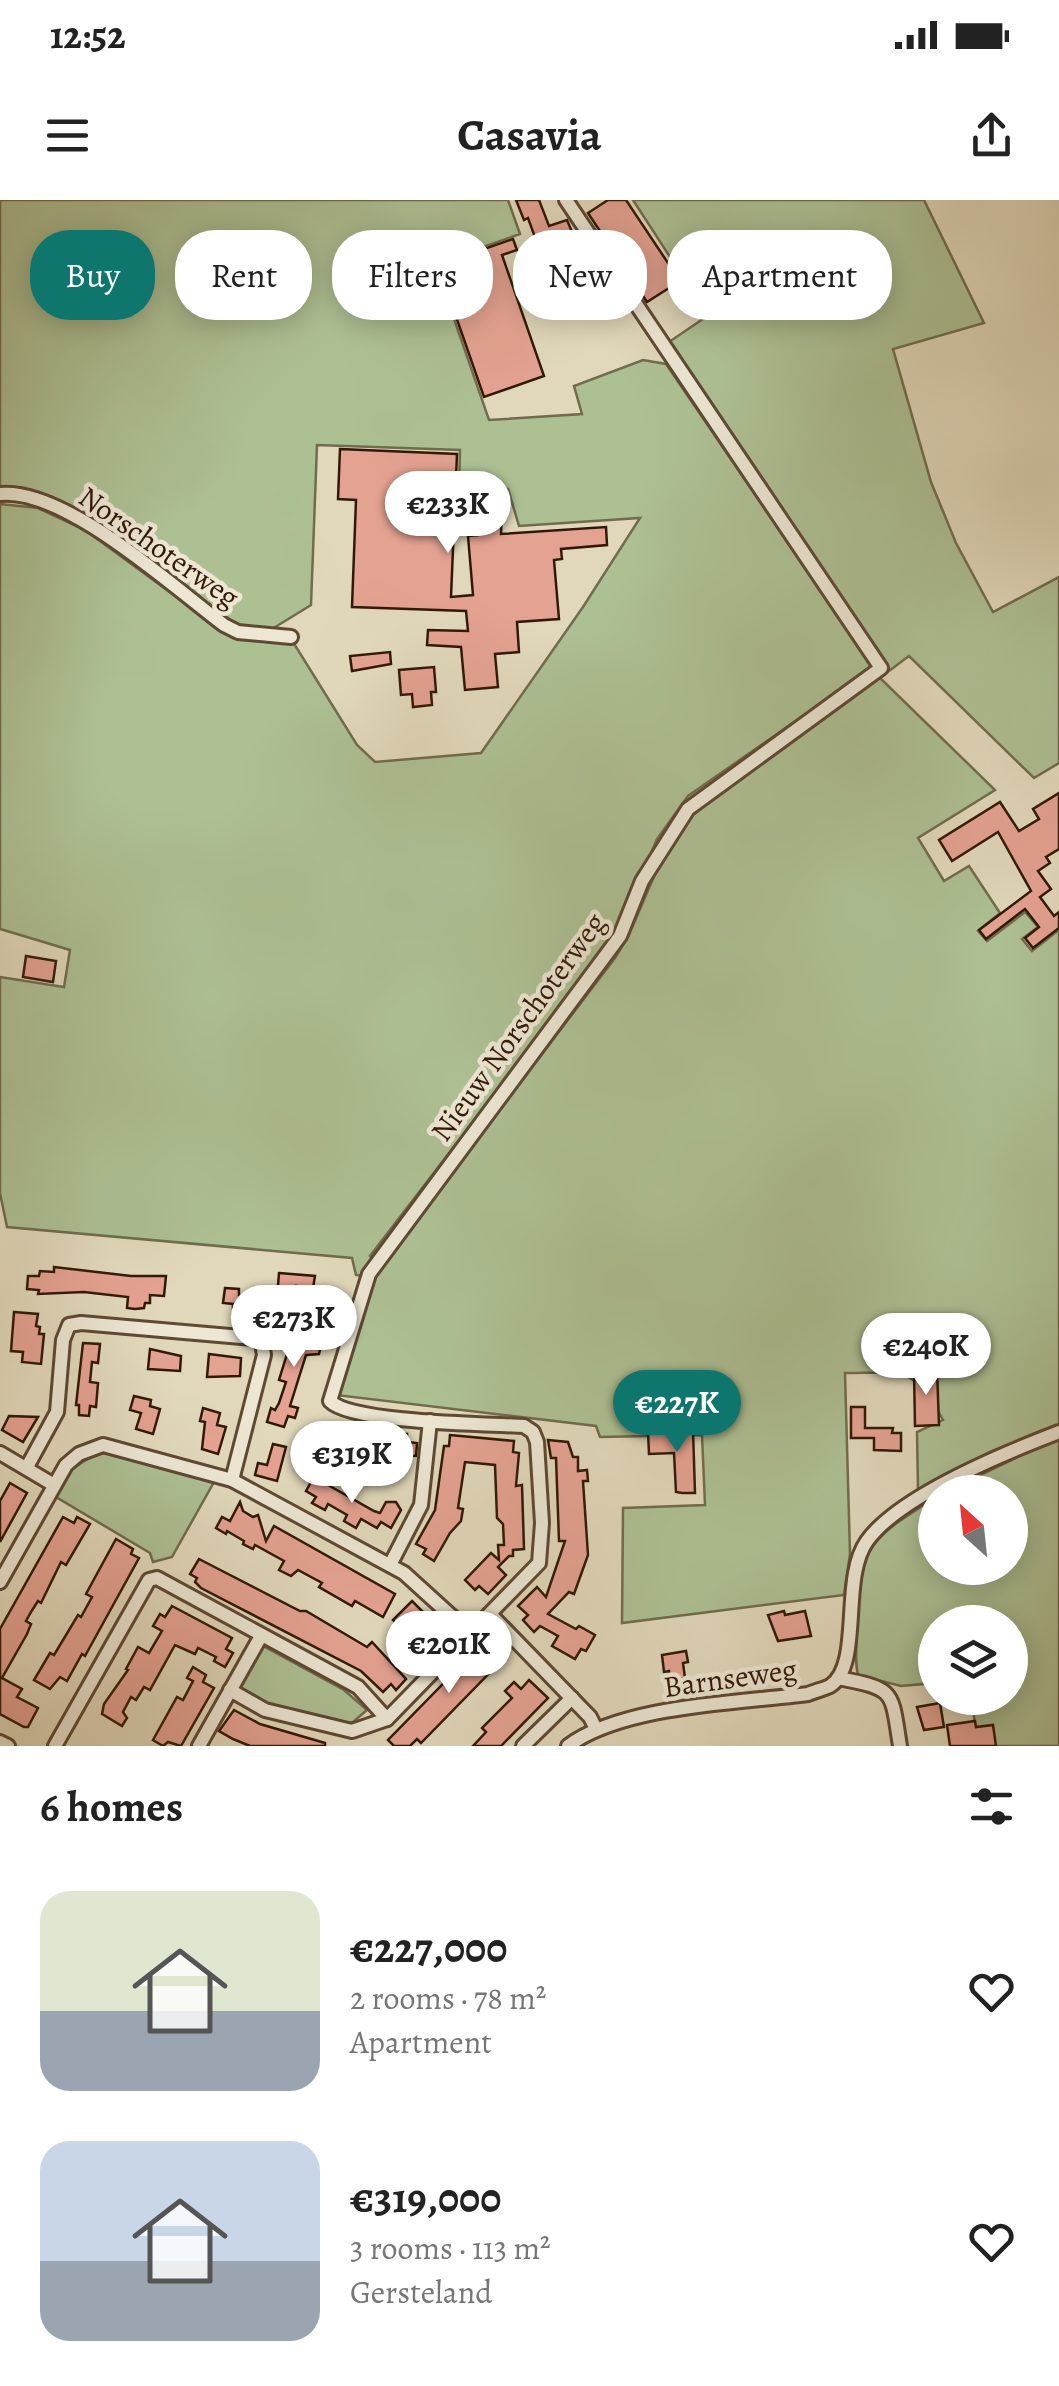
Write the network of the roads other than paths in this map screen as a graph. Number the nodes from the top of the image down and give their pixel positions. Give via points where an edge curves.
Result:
1 (566, 200) edge
2 (0, 494) edge
3 (290, 637) dead end
4 (430, 1421) junction
5 (1059, 1432) edge
6 (0, 1453) edge
7 (27, 1467) junction
8 (232, 1480) junction
9 (54, 1485) junction
10 (390, 1564) junction
11 (0, 1582) edge
12 (490, 1614) junction
13 (470, 1633) junction
14 (261, 1636) junction
15 (838, 1678) junction
16 (230, 1690) junction
17 (572, 1698) junction
18 (387, 1719) junction
19 (596, 1729) junction
20 (0, 1742) edge
21 (8, 1746) edge
22 (55, 1746) edge
23 (199, 1746) edge
24 (523, 1746) edge
25 (568, 1746) edge
26 (900, 1746) edge

1 - 4 street, Nieuw Norschoterweg via 881,668 688,809 642,881 620,936 369,1274 330,1401 345,1412
2 - 3 street, Norschoterweg via 31,496 100,532 238,632
4 - 10 street via 421,1505
4 - 12 street via 524,1426 537,1442 539,1563
5 - 15 street, Barnseweg via 924,1495 872,1534 855,1563 846,1660
6 - 7 street
7 - 8 street via 57,1412 63,1340 69,1325 81,1324 262,1343
7 - 9 street
8 - 9 street via 103,1445 78,1454
8 - 10 street
9 - 11 street
10 - 13 street
12 - 13 street
12 - 17 street
13 - 18 street
14 - 16 street
14 - 18 street via 358,1687
14 - 22 street via 172,1585 149,1580
15 - 19 street, Barnseweg via 808,1694 634,1716
15 - 26 street via 885,1690 893,1700
16 - 18 street via 265,1710 336,1728
16 - 23 street
17 - 19 street
17 - 24 street
19 - 25 street, Barnseweg
20 - 21 street

